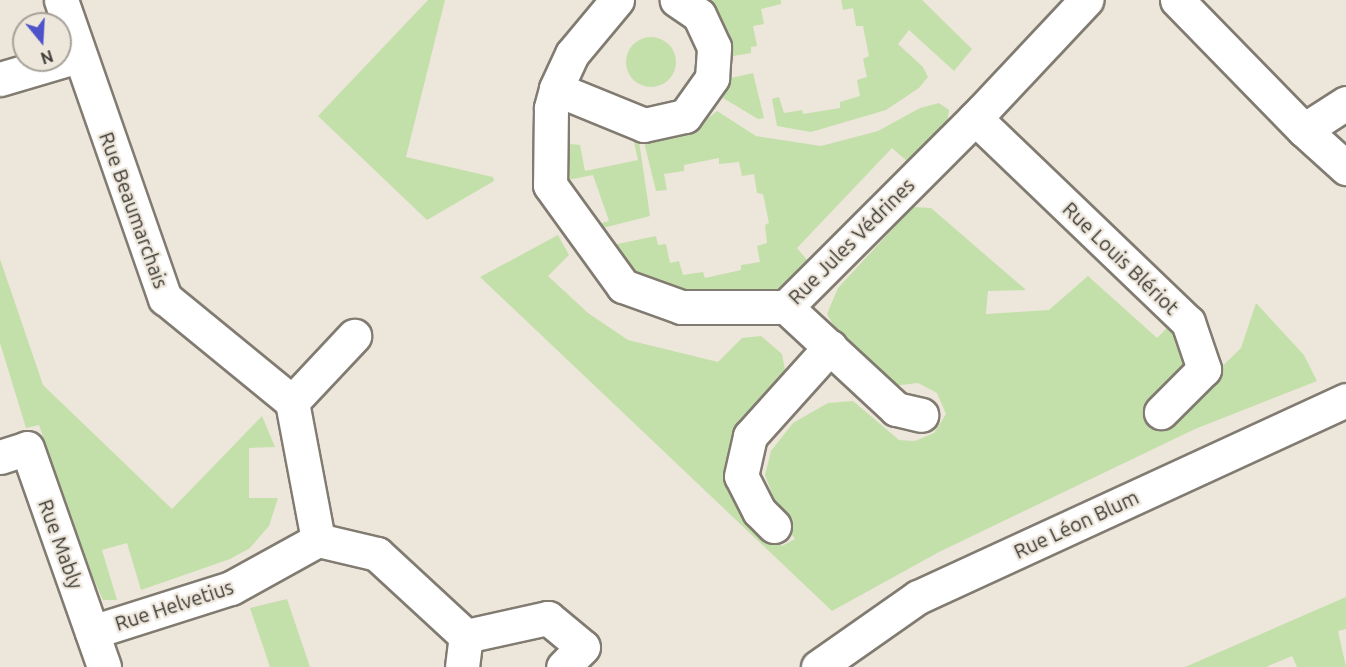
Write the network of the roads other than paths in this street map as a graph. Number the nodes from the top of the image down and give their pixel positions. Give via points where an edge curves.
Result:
1 (61, 0) edge
2 (617, 0) edge
3 (677, 0) edge
4 (1086, 0) edge
5 (1177, 0) edge
6 (78, 56) junction
7 (0, 79) edge
8 (556, 90) junction
9 (1346, 103) edge
10 (975, 118) junction
11 (1304, 130) junction
12 (1346, 168) edge
13 (786, 307) junction
14 (354, 336) dead end
15 (830, 346) junction
16 (1346, 400) edge
17 (292, 402) junction
18 (1161, 412) dead end
19 (921, 415) dead end
20 (0, 457) edge
21 (774, 526) dead end
22 (318, 540) junction
23 (92, 632) junction
24 (464, 651) edge
25 (104, 667) edge
26 (563, 667) edge
27 (818, 667) edge

1 - 6 street, Rue Beaumarchais
2 - 8 street, Rue Jules Védrines via 572,54
3 - 8 street via 699,15 714,47 712,78 685,116 644,125
4 - 10 street, Rue Jules Védrines
5 - 11 street
6 - 7 street
6 - 17 street, Rue Beaumarchais via 165,298
8 - 13 street, Rue Jules Védrines via 551,108 550,185 623,286 681,307
9 - 11 street
10 - 13 street, Rue Jules Védrines
10 - 18 street, Rue Louis Blériot via 1188,322 1204,369
11 - 12 street
13 - 15 street
14 - 17 street
15 - 19 street via 896,409
15 - 21 street via 750,436 741,476 759,511
16 - 27 street, Rue Léon Blum via 918,597
17 - 22 street
20 - 23 street, Rue Mably via 27,448
22 - 23 street, Rue Helvetius via 231,588
22 - 24 street via 377,554
23 - 25 street, Rue Mably
24 - 26 street via 548,618 582,647

